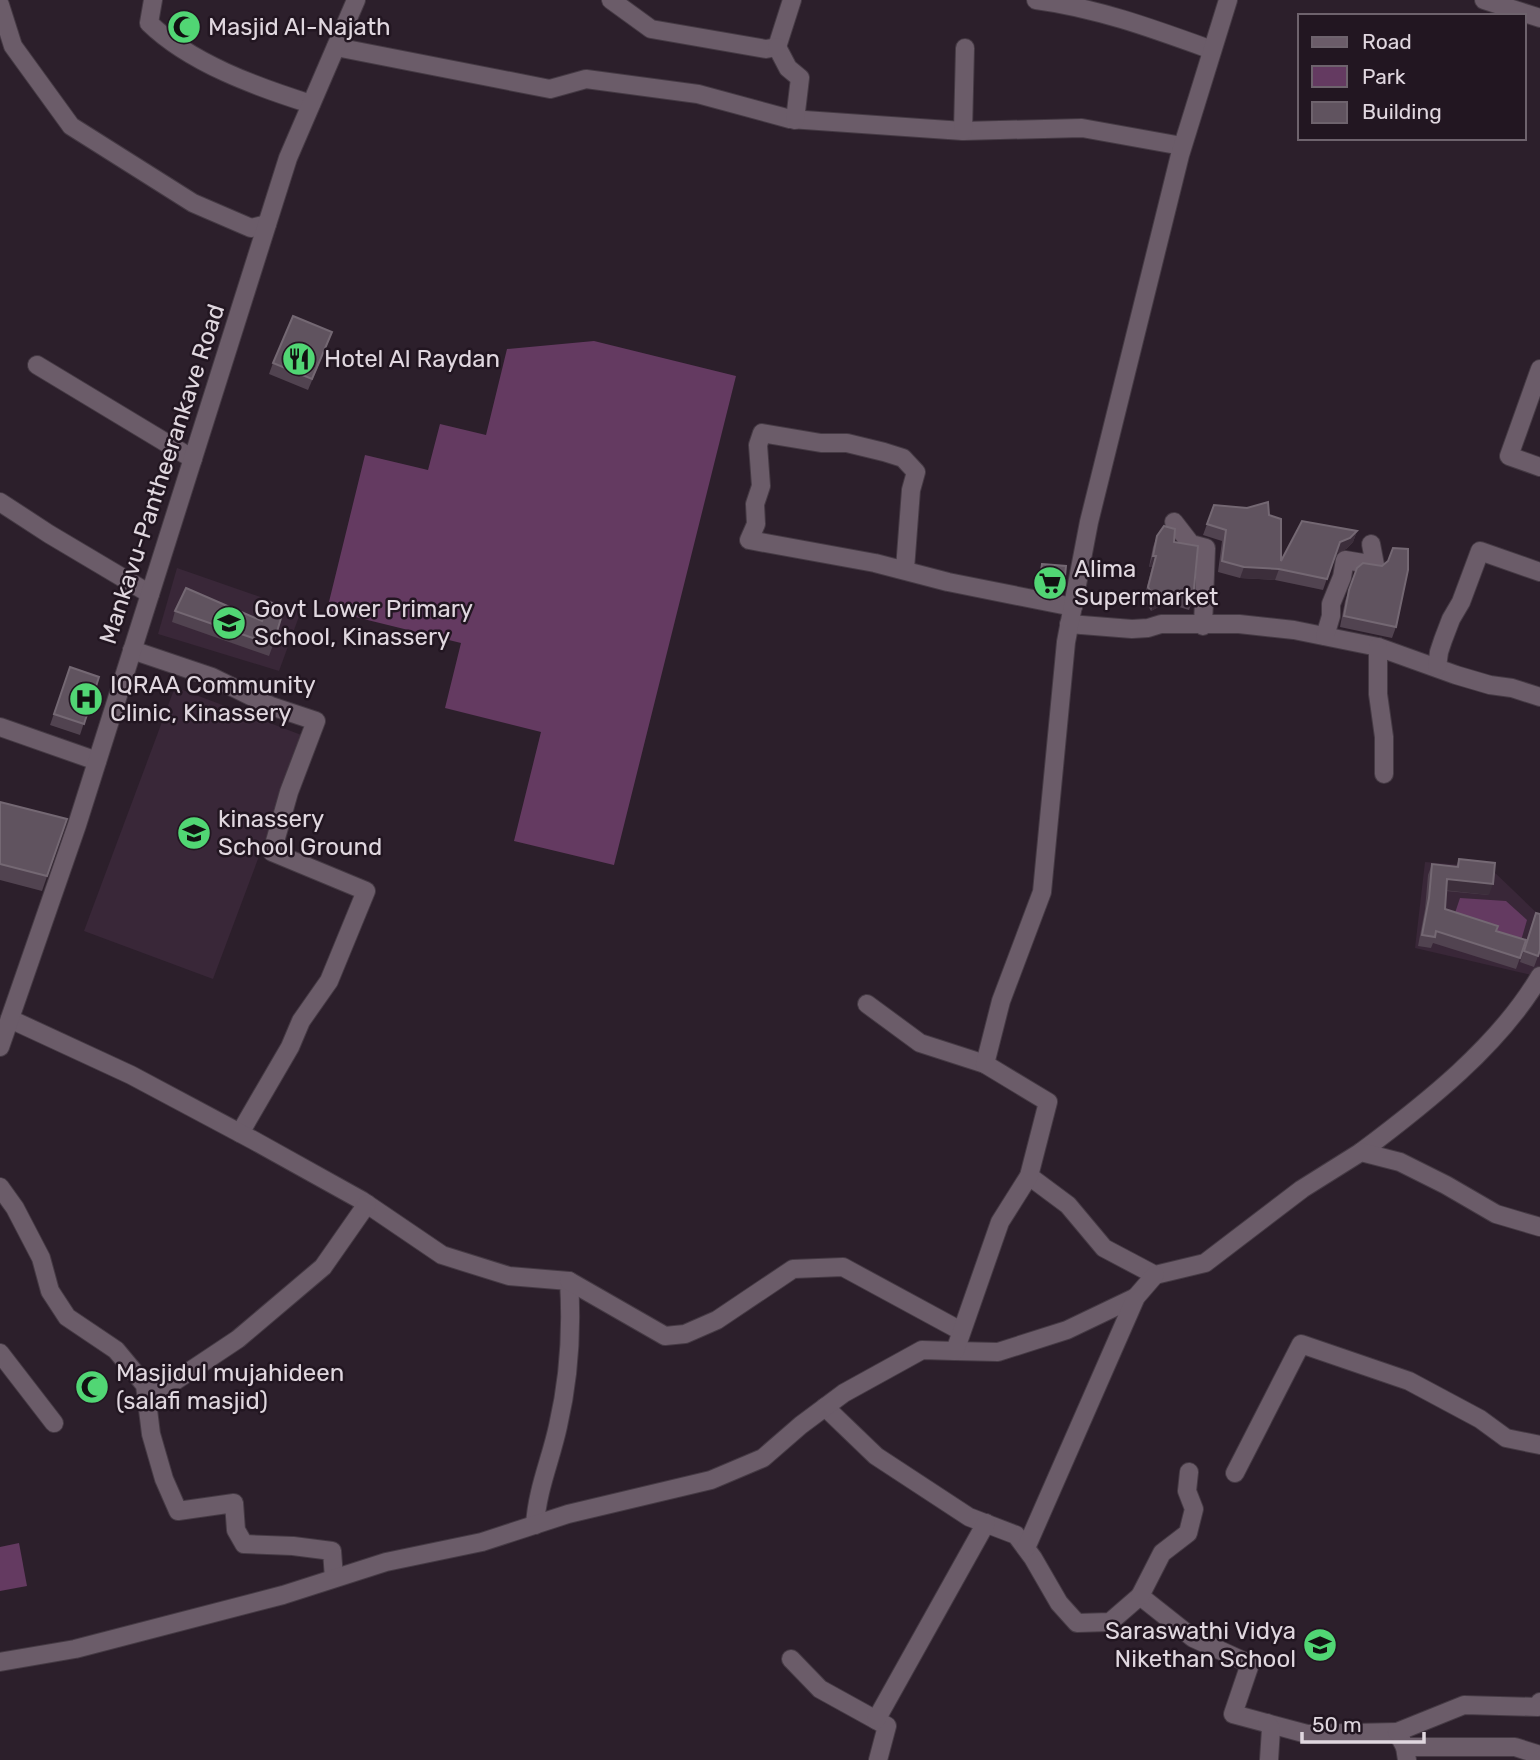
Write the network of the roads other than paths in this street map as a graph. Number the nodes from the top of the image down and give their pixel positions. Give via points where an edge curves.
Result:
1 (153, 0) edge
2 (356, 0) edge
3 (611, 0) edge
4 (792, 0) edge
5 (1036, 0) edge
6 (1228, 0) edge
7 (1483, 0) edge
8 (0, 5) edge
9 (1540, 18) edge
10 (336, 47) junction
11 (778, 47) junction
12 (965, 48) dead end
13 (1212, 50) junction
14 (311, 104) junction
15 (795, 120) junction
16 (963, 131) junction
17 (1182, 146) junction
18 (267, 224) junction
19 (37, 365) dead end
20 (1540, 369) edge
21 (192, 459) junction
22 (1540, 467) edge
23 (0, 502) edge
24 (1174, 522) dead end
25 (1371, 544) dead end
26 (905, 569) junction
27 (1540, 572) edge
28 (150, 594) junction
29 (1071, 615) junction
30 (1203, 626) junction
31 (1325, 636) junction
32 (1378, 647) junction
33 (132, 650) junction
34 (1437, 667) junction
35 (1540, 697) edge
36 (0, 727) edge
37 (97, 761) junction
38 (1384, 774) dead end
39 (1540, 976) edge
40 (867, 1004) dead end
41 (10, 1019) junction
42 (0, 1047) edge
43 (985, 1064) junction
44 (240, 1133) junction
45 (1361, 1152) junction
46 (1030, 1176) junction
47 (0, 1187) edge
48 (367, 1204) junction
49 (1540, 1227) edge
50 (1155, 1275) junction
51 (569, 1281) junction
52 (1136, 1297) junction
53 (961, 1331) junction
54 (955, 1351) junction
55 (0, 1353) edge
56 (146, 1396) junction
57 (825, 1407) junction
58 (54, 1423) dead end
59 (1540, 1445) edge
60 (1189, 1472) dead end
61 (1234, 1473) dead end
62 (986, 1523) junction
63 (535, 1525) junction
64 (1026, 1548) junction
65 (334, 1578) junction
66 (1140, 1596) junction
67 (791, 1659) dead end
68 (0, 1662) edge
69 (1540, 1702) edge
70 (876, 1720) junction
71 (1266, 1723) junction
72 (1403, 1746) edge
73 (1540, 1755) edge
74 (878, 1760) edge
75 (1269, 1760) edge

1 - 14 street via 149,23 161,35 212,66
2 - 10 street, Mankavu-Pantheerankave Road
3 - 11 street via 651,29 766,49
4 - 11 street
5 - 13 street via 1121,18
6 - 13 street
7 - 9 street
8 - 18 street via 13,46 71,126 193,203 251,228
10 - 14 street, Mankavu-Pantheerankave Road
10 - 15 street via 550,89 586,79 698,94
11 - 15 street via 788,68 800,78
12 - 16 street
13 - 17 street
14 - 18 street, Mankavu-Pantheerankave Road
15 - 16 street
16 - 17 street via 1082,128
17 - 29 street via 1089,522
18 - 21 street, Mankavu-Pantheerankave Road
19 - 21 street
20 - 22 street via 1509,456
21 - 28 street, Mankavu-Pantheerankave Road
23 - 28 street
24 - 30 street via 1191,544 1206,548
25 - 31 street via 1375,565 1345,560
26 - 26 street via 749,540 761,486 758,445 762,433 848,443 903,458 916,472
26 - 29 street
27 - 34 street via 1479,551 1438,652
28 - 33 street, Mankavu-Pantheerankave Road
29 - 30 street via 1132,629 1161,624
29 - 43 street via 1042,892 1001,1001
30 - 31 street via 1239,624
31 - 32 street
32 - 34 street
32 - 38 street
33 - 37 street, Mankavu-Pantheerankave Road
33 - 44 street via 212,677 271,706 316,721 272,852 366,891 329,981 301,1021
34 - 35 street
36 - 37 street
37 - 41 street, Mankavu-Pantheerankave Road
39 - 45 street via 1527,999 1482,1048 1420,1108
40 - 43 street via 920,1044
41 - 42 street, Mankavu-Pantheerankave Road
41 - 44 street via 131,1075
43 - 46 street via 1048,1102
44 - 48 street
45 - 49 street via 1400,1162 1496,1214
45 - 50 street via 1302,1189 1205,1263
46 - 50 street via 1068,1205 1104,1248
46 - 53 street via 1000,1222
47 - 56 street via 41,1258 50,1291 67,1317 116,1350 145,1385
48 - 51 street via 442,1255 509,1276
48 - 56 street via 323,1267 238,1339
50 - 52 street
51 - 53 street via 664,1336 685,1334 717,1320 793,1269 843,1267
51 - 63 street via 564,1396
52 - 54 street via 1067,1330 998,1352
52 - 64 street
53 - 54 street
54 - 57 street via 922,1350
55 - 58 street
56 - 65 street via 151,1434 178,1511 234,1503 236,1530 243,1544 332,1551
57 - 62 street via 876,1456 969,1517
57 - 63 street via 763,1458 710,1480
59 - 61 street via 1506,1438 1409,1381 1301,1344
60 - 66 street via 1187,1491 1194,1509 1188,1533 1162,1553
62 - 64 street via 1016,1535
62 - 70 street
63 - 65 street
64 - 66 street via 1059,1603 1077,1623 1110,1622
65 - 68 street via 75,1650
66 - 71 street via 1193,1638 1250,1664 1233,1714
67 - 70 street via 820,1689
69 - 72 street via 1538,1707 1464,1705
70 - 74 street via 887,1726
71 - 72 street via 1307,1734
71 - 75 street via 1271,1728
72 - 73 street via 1515,1747

